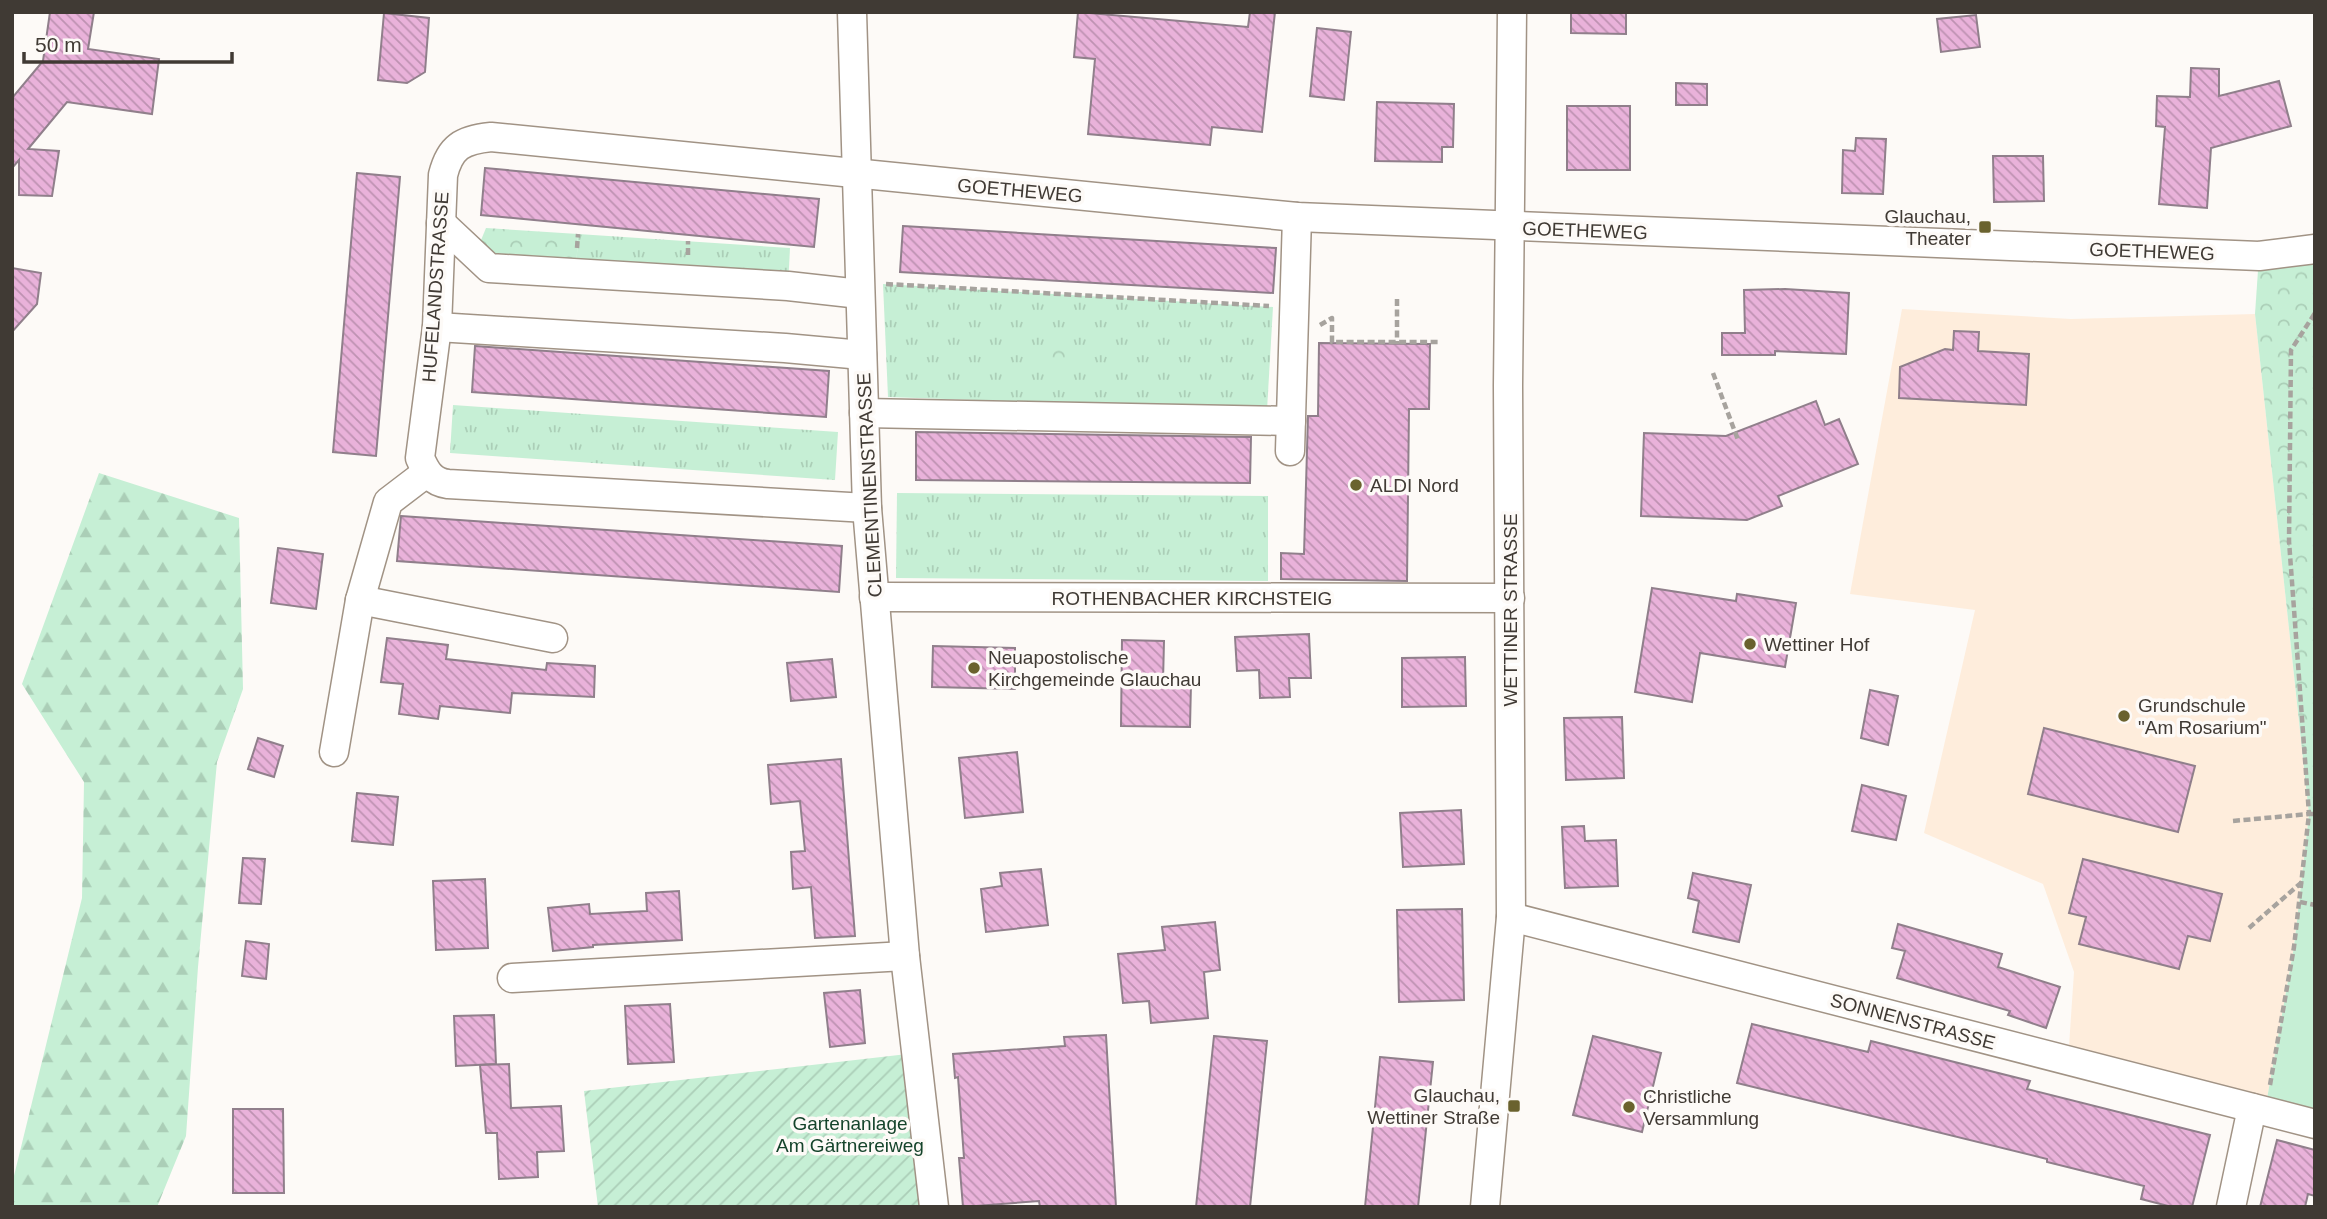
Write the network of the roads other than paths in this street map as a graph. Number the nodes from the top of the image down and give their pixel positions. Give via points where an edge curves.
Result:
1 (852, 12) edge
2 (1512, 12) edge
3 (857, 175) junction
4 (1297, 217) junction
5 (441, 223) junction
6 (1510, 227) junction
7 (2315, 249) edge
8 (860, 287) junction
9 (437, 327) junction
10 (862, 355) junction
11 (864, 413) junction
12 (1291, 421) junction
13 (1290, 451) dead end
14 (426, 473) junction
15 (867, 508) junction
16 (874, 597) junction
17 (1510, 598) junction
18 (360, 600) junction
19 (553, 638) dead end
20 (334, 752) dead end
21 (1511, 917) junction
22 (905, 956) junction
23 (512, 978) dead end
24 (2261, 1098) junction
25 (2315, 1124) edge
26 (933, 1207) edge
27 (1485, 1207) edge
28 (2231, 1207) edge

1 - 3 street, CLEMENTINENSTRASSE
2 - 6 street, WETTINER STRASSE
3 - 4 street, GOETHEWEG
3 - 5 street, HUFELANDSTRASSE via 491,137 473,139 456,148 447,160
3 - 8 street, CLEMENTINENSTRASSE
4 - 6 street, GOETHEWEG
4 - 12 street
5 - 8 street via 489,268
5 - 9 street, HUFELANDSTRASSE
6 - 7 street, GOETHEWEG via 2259,256
6 - 17 street, WETTINER STRASSE
8 - 10 street, CLEMENTINENSTRASSE
9 - 10 street
9 - 14 street, HUFELANDSTRASSE via 420,458
10 - 11 street, CLEMENTINENSTRASSE
11 - 12 street
11 - 15 street, CLEMENTINENSTRASSE
12 - 13 street
14 - 15 street via 448,484
14 - 18 street via 388,502
15 - 16 street, CLEMENTINENSTRASSE
16 - 17 street, ROTHENBACHER KIRCHSTEIG
16 - 22 street, CLEMENTINENSTRASSE
17 - 21 street, WETTINER STRASSE
18 - 19 street
18 - 20 street
21 - 24 street, SONNENSTRASSE
21 - 27 street, WETTINER STRASSE
22 - 23 street
22 - 26 street, CLEMENTINENSTRASSE
24 - 25 street, SONNENSTRASSE
24 - 28 street

